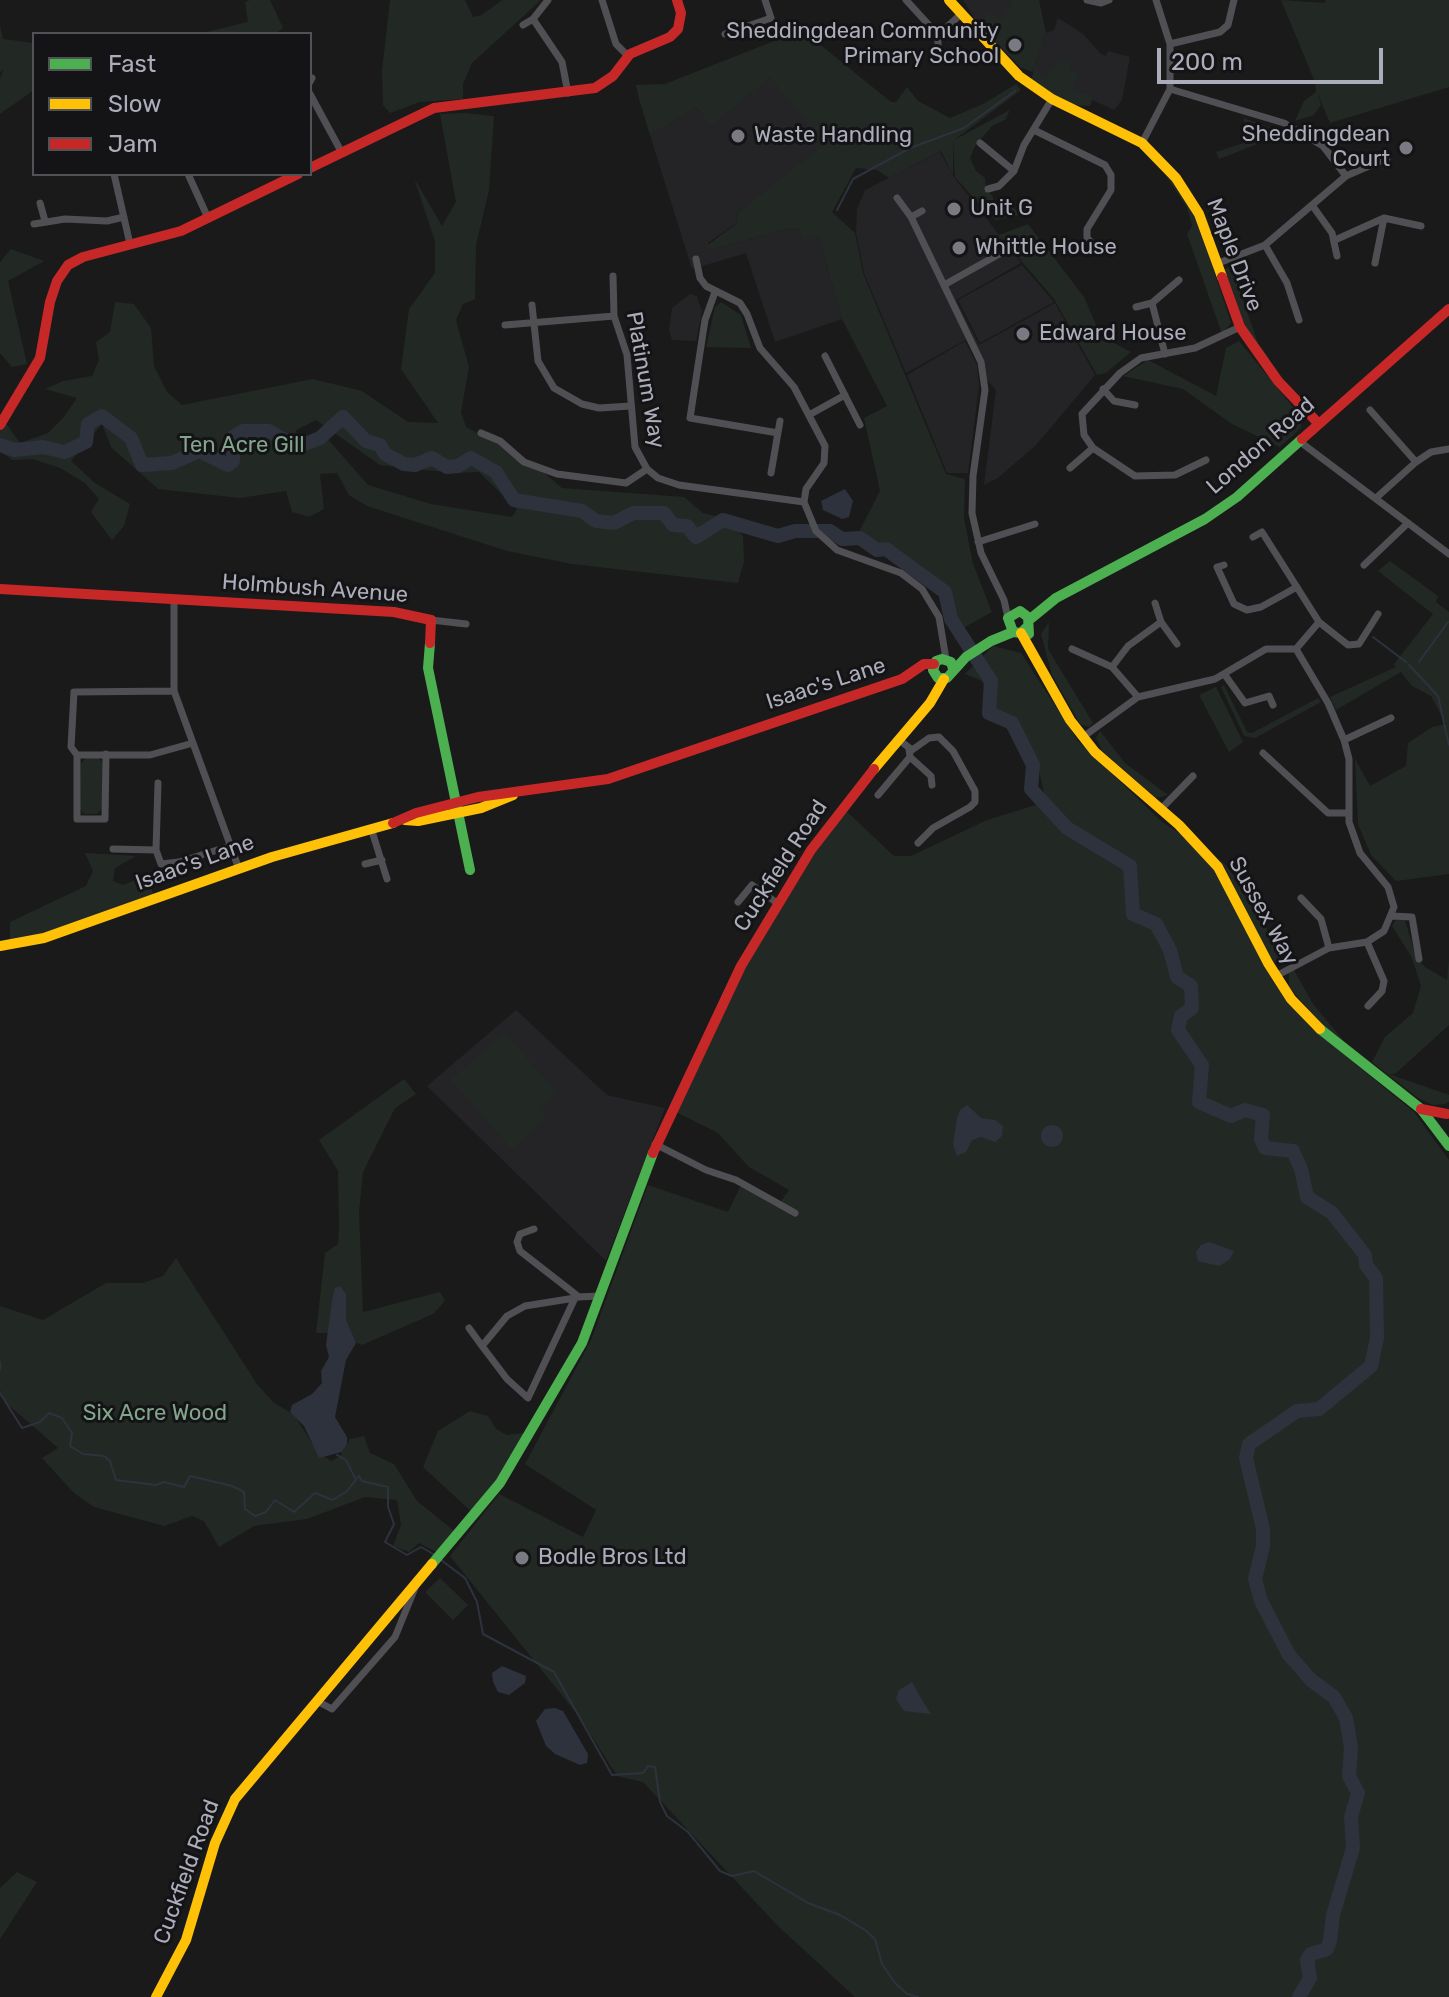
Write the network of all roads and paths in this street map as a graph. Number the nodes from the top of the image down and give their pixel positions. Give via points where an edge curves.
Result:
1 (548, 0) edge
2 (602, 0) edge
3 (677, 0) edge
4 (765, 0) edge
5 (906, 0) edge
6 (949, 0) edge
7 (1087, 0) edge
8 (1109, 0) edge
9 (1156, 0) edge
10 (1234, 0) edge
11 (961, 14) junction
12 (533, 19) junction
13 (523, 25) dead end
14 (725, 34) dead end
15 (938, 35) junction
16 (1170, 44) junction
17 (628, 56) junction
18 (938, 61) dead end
19 (1170, 89) junction
20 (568, 93) junction
21 (312, 98) edge
22 (1052, 99) junction
23 (1034, 130) junction
24 (980, 143) dead end
25 (1142, 143) junction
26 (342, 153) junction
27 (1387, 158) dead end
28 (312, 167) edge
29 (1014, 171) junction
30 (114, 176) edge
31 (189, 176) edge
32 (294, 176) edge
33 (1346, 176) junction
34 (988, 189) dead end
35 (897, 198) dead end
36 (40, 203) dead end
37 (1312, 205) junction
38 (922, 211) dead end
39 (124, 217) junction
40 (911, 217) junction
41 (208, 218) junction
42 (1384, 218) junction
43 (45, 221) junction
44 (34, 224) dead end
45 (1421, 226) dead end
46 (1335, 240) junction
47 (130, 244) junction
48 (1265, 245) junction
49 (1100, 252) dead end
50 (1001, 253) dead end
51 (1337, 256) dead end
52 (696, 259) dead end
53 (1385, 259) dead end
54 (1216, 264) junction
55 (613, 276) dead end
56 (1179, 280) dead end
57 (944, 285) junction
58 (715, 292) junction
59 (1152, 303) junction
60 (532, 305) dead end
61 (1136, 307) dead end
62 (1449, 309) edge
63 (614, 316) junction
64 (1299, 320) dead end
65 (533, 324) junction
66 (505, 325) dead end
67 (1240, 327) junction
68 (1165, 354) junction
69 (825, 356) dead end
70 (1103, 389) junction
71 (845, 395) junction
72 (1135, 405) dead end
73 (631, 406) junction
74 (1370, 410) dead end
75 (809, 415) junction
76 (2, 421) edge
77 (780, 421) dead end
78 (1318, 423) junction
79 (860, 425) dead end
80 (481, 433) dead end
81 (778, 433) junction
82 (1299, 441) junction
83 (1093, 448) junction
84 (1449, 449) edge
85 (1206, 460) dead end
86 (1416, 462) junction
87 (1070, 468) dead end
88 (647, 469) junction
89 (771, 473) dead end
90 (1376, 498) junction
91 (804, 502) junction
92 (1408, 523) junction
93 (1035, 524) dead end
94 (1253, 537) dead end
95 (978, 542) junction
96 (1361, 552) dead end
97 (1449, 554) edge
98 (1224, 565) dead end
99 (1297, 587) junction
100 (0, 589) edge
101 (174, 600) junction
102 (1155, 603) dead end
103 (1378, 614) dead end
104 (431, 620) junction
105 (1161, 622) junction
106 (1319, 622) junction
107 (466, 624) dead end
108 (1019, 624) junction
109 (1177, 644) dead end
110 (1072, 649) dead end
111 (1296, 649) junction
112 (942, 667) junction
113 (1112, 667) junction
114 (1225, 675) junction
115 (174, 691) junction
116 (1138, 697) junction
117 (1273, 705) dead end
118 (1391, 718) dead end
119 (1083, 737) junction
120 (898, 739) junction
121 (1344, 740) junction
122 (193, 743) junction
123 (910, 753) junction
124 (1263, 753) dead end
125 (106, 754) junction
126 (77, 755) junction
127 (1193, 776) dead end
128 (158, 783) dead end
129 (932, 785) dead end
130 (878, 795) dead end
131 (457, 807) junction
132 (1161, 809) junction
133 (1347, 813) junction
134 (371, 828) junction
135 (918, 843) dead end
136 (230, 846) junction
137 (113, 849) dead end
138 (156, 850) junction
139 (382, 860) junction
140 (365, 864) dead end
141 (239, 869) junction
142 (470, 870) dead end
143 (387, 879) dead end
144 (1301, 898) dead end
145 (738, 902) dead end
146 (777, 903) junction
147 (1392, 916) junction
148 (1367, 942) junction
149 (0, 946) edge
150 (1329, 948) junction
151 (1419, 959) dead end
152 (1275, 976) junction
153 (1368, 1006) dead end
154 (1421, 1109) junction
155 (1448, 1113) edge
156 (1440, 1134) junction
157 (655, 1144) junction
158 (1449, 1146) edge
159 (795, 1213) dead end
160 (534, 1229) dead end
161 (599, 1296) junction
162 (577, 1298) junction
163 (469, 1328) dead end
164 (482, 1346) junction
165 (419, 1579) junction
166 (317, 1701) junction
167 (159, 1992) edge

1 - 12 street
2 - 17 street via 616,44
3 - 17 main road via 678,29
4 - 14 street via 771,18
5 - 15 street
6 - 11 main road, Maple Drive
7 - 8 street
9 - 16 street
10 - 16 street via 1228,25 1220,32
11 - 15 street
11 - 22 main road, Maple Drive via 1005,63
12 - 13 street
12 - 20 street via 562,62
15 - 18 street
16 - 19 street
17 - 20 main road via 606,83
19 - 25 street
19 - 33 street via 1284,123 1323,146
20 - 26 main road via 434,108
21 - 26 street
22 - 23 street
22 - 25 main road, Maple Drive
23 - 29 street
23 - 49 street via 1105,165 1111,175 1111,190 1087,229 1087,238
24 - 29 street
25 - 54 main road, Maple Drive via 1190,195
26 - 28 main road
27 - 33 street
29 - 34 street
30 - 39 street
31 - 41 street
32 - 41 main road
33 - 37 street
35 - 40 street
36 - 43 street
37 - 46 street
37 - 48 street
38 - 40 street
39 - 43 street
39 - 47 street
40 - 57 street
41 - 47 main road
42 - 45 street
42 - 46 street
42 - 53 street via 1376,260
43 - 44 street
46 - 51 street
47 - 76 main road via 68,265 50,302 40,358
48 - 54 street
48 - 64 street via 1287,283
50 - 57 street
52 - 58 street via 700,278
54 - 67 main road, Maple Drive
55 - 63 street, Platinum Way
56 - 59 street
57 - 95 street via 974,344 985,390 971,500
58 - 75 street via 740,303 760,348 794,387
58 - 81 street via 705,320 690,418
59 - 61 street
59 - 68 street
60 - 65 street
62 - 78 main road, London Road
63 - 65 street
63 - 73 street, Platinum Way via 627,355
65 - 66 street
65 - 73 street via 538,361 554,388 599,408
67 - 68 street via 1195,348
67 - 78 main road, Maple Drive via 1278,381
68 - 70 street via 1141,358
69 - 71 street
70 - 72 street via 1114,401
70 - 83 street via 1082,414 1084,435
71 - 75 street
71 - 79 street
73 - 88 street, Platinum Way via 635,447
74 - 86 street
75 - 91 street via 825,446 824,463 806,489
77 - 81 street
78 - 82 main road, London Road
80 - 88 street via 524,462 557,474 626,483
81 - 89 street
82 - 90 street
82 - 108 main road, London Road via 1205,519
83 - 85 street via 1123,470 1146,478 1175,475
83 - 87 street
84 - 86 street
86 - 90 street
88 - 91 street, Platinum Way via 679,485
90 - 92 street
91 - 112 street via 821,538 837,550 915,583 936,611 944,644
92 - 96 street via 1367,562
92 - 97 street
93 - 95 street
94 - 99 street via 1262,532
95 - 108 street
98 - 99 street via 1217,567 1234,604 1247,610
99 - 106 street
100 - 101 main road, Holmbush Avenue
101 - 104 main road, Holmbush Avenue via 394,612
101 - 115 street
102 - 105 street
103 - 106 street via 1353,646
104 - 107 street
104 - 131 main road, Holmbush Avenue via 428,668
105 - 109 street
105 - 113 street via 1128,646
106 - 111 street
108 - 112 main road, London Road
108 - 119 main road, Sussex Way
110 - 113 street
111 - 114 street via 1266,649
111 - 121 street
112 - 120 main road, Cuckfield Road via 936,692
112 - 131 main road, Isaac's Lane via 924,664 902,679 608,779
113 - 116 street
114 - 116 street
114 - 117 street via 1245,703 1269,696
115 - 122 street
115 - 126 street via 74,692 71,747
116 - 119 street
118 - 121 street
119 - 132 main road, Sussex Way
120 - 123 street
120 - 146 main road, Cuckfield Road via 847,800
121 - 133 street via 1349,759
122 - 125 street via 150,755
122 - 136 street
123 - 129 street via 931,776
123 - 130 street
123 - 135 street via 939,737 953,751 976,795 970,807
124 - 133 street via 1328,813
125 - 126 street
125 - 126 street via 105,819 77,819
127 - 132 street
128 - 138 street
131 - 134 main road, Isaac's Lane
131 - 142 main road, Holmbush Avenue
132 - 152 main road, Sussex Way via 1218,867
133 - 147 street via 1360,853 1388,887
134 - 139 street
134 - 141 main road, Isaac's Lane
136 - 138 street via 164,866
136 - 141 street
137 - 138 street
139 - 140 street
139 - 143 street
141 - 149 main road, Isaac's Lane via 44,938
144 - 150 street via 1321,919
145 - 146 street via 752,885
146 - 157 main road, Cuckfield Road
147 - 148 street via 1384,931
147 - 151 street via 1412,917
148 - 150 street
148 - 153 street via 1384,981
150 - 152 street
152 - 154 main road, Sussex Way via 1322,1032
154 - 155 main road, Sussex Way
154 - 156 main road, Sussex Way
155 - 156 main road
156 - 158 main road, Sussex Way
157 - 159 street
157 - 161 main road, Cuckfield Road
160 - 162 street via 520,1234 520,1251
161 - 162 street
161 - 165 main road, Cuckfield Road via 582,1343 500,1483
162 - 164 street via 525,1306 507,1316
162 - 164 street via 528,1398
163 - 164 street
165 - 166 main road, Cuckfield Road
165 - 166 street, Cuckfield Road via 395,1637 332,1709
166 - 167 main road, Cuckfield Road via 235,1799 215,1843 186,1940

